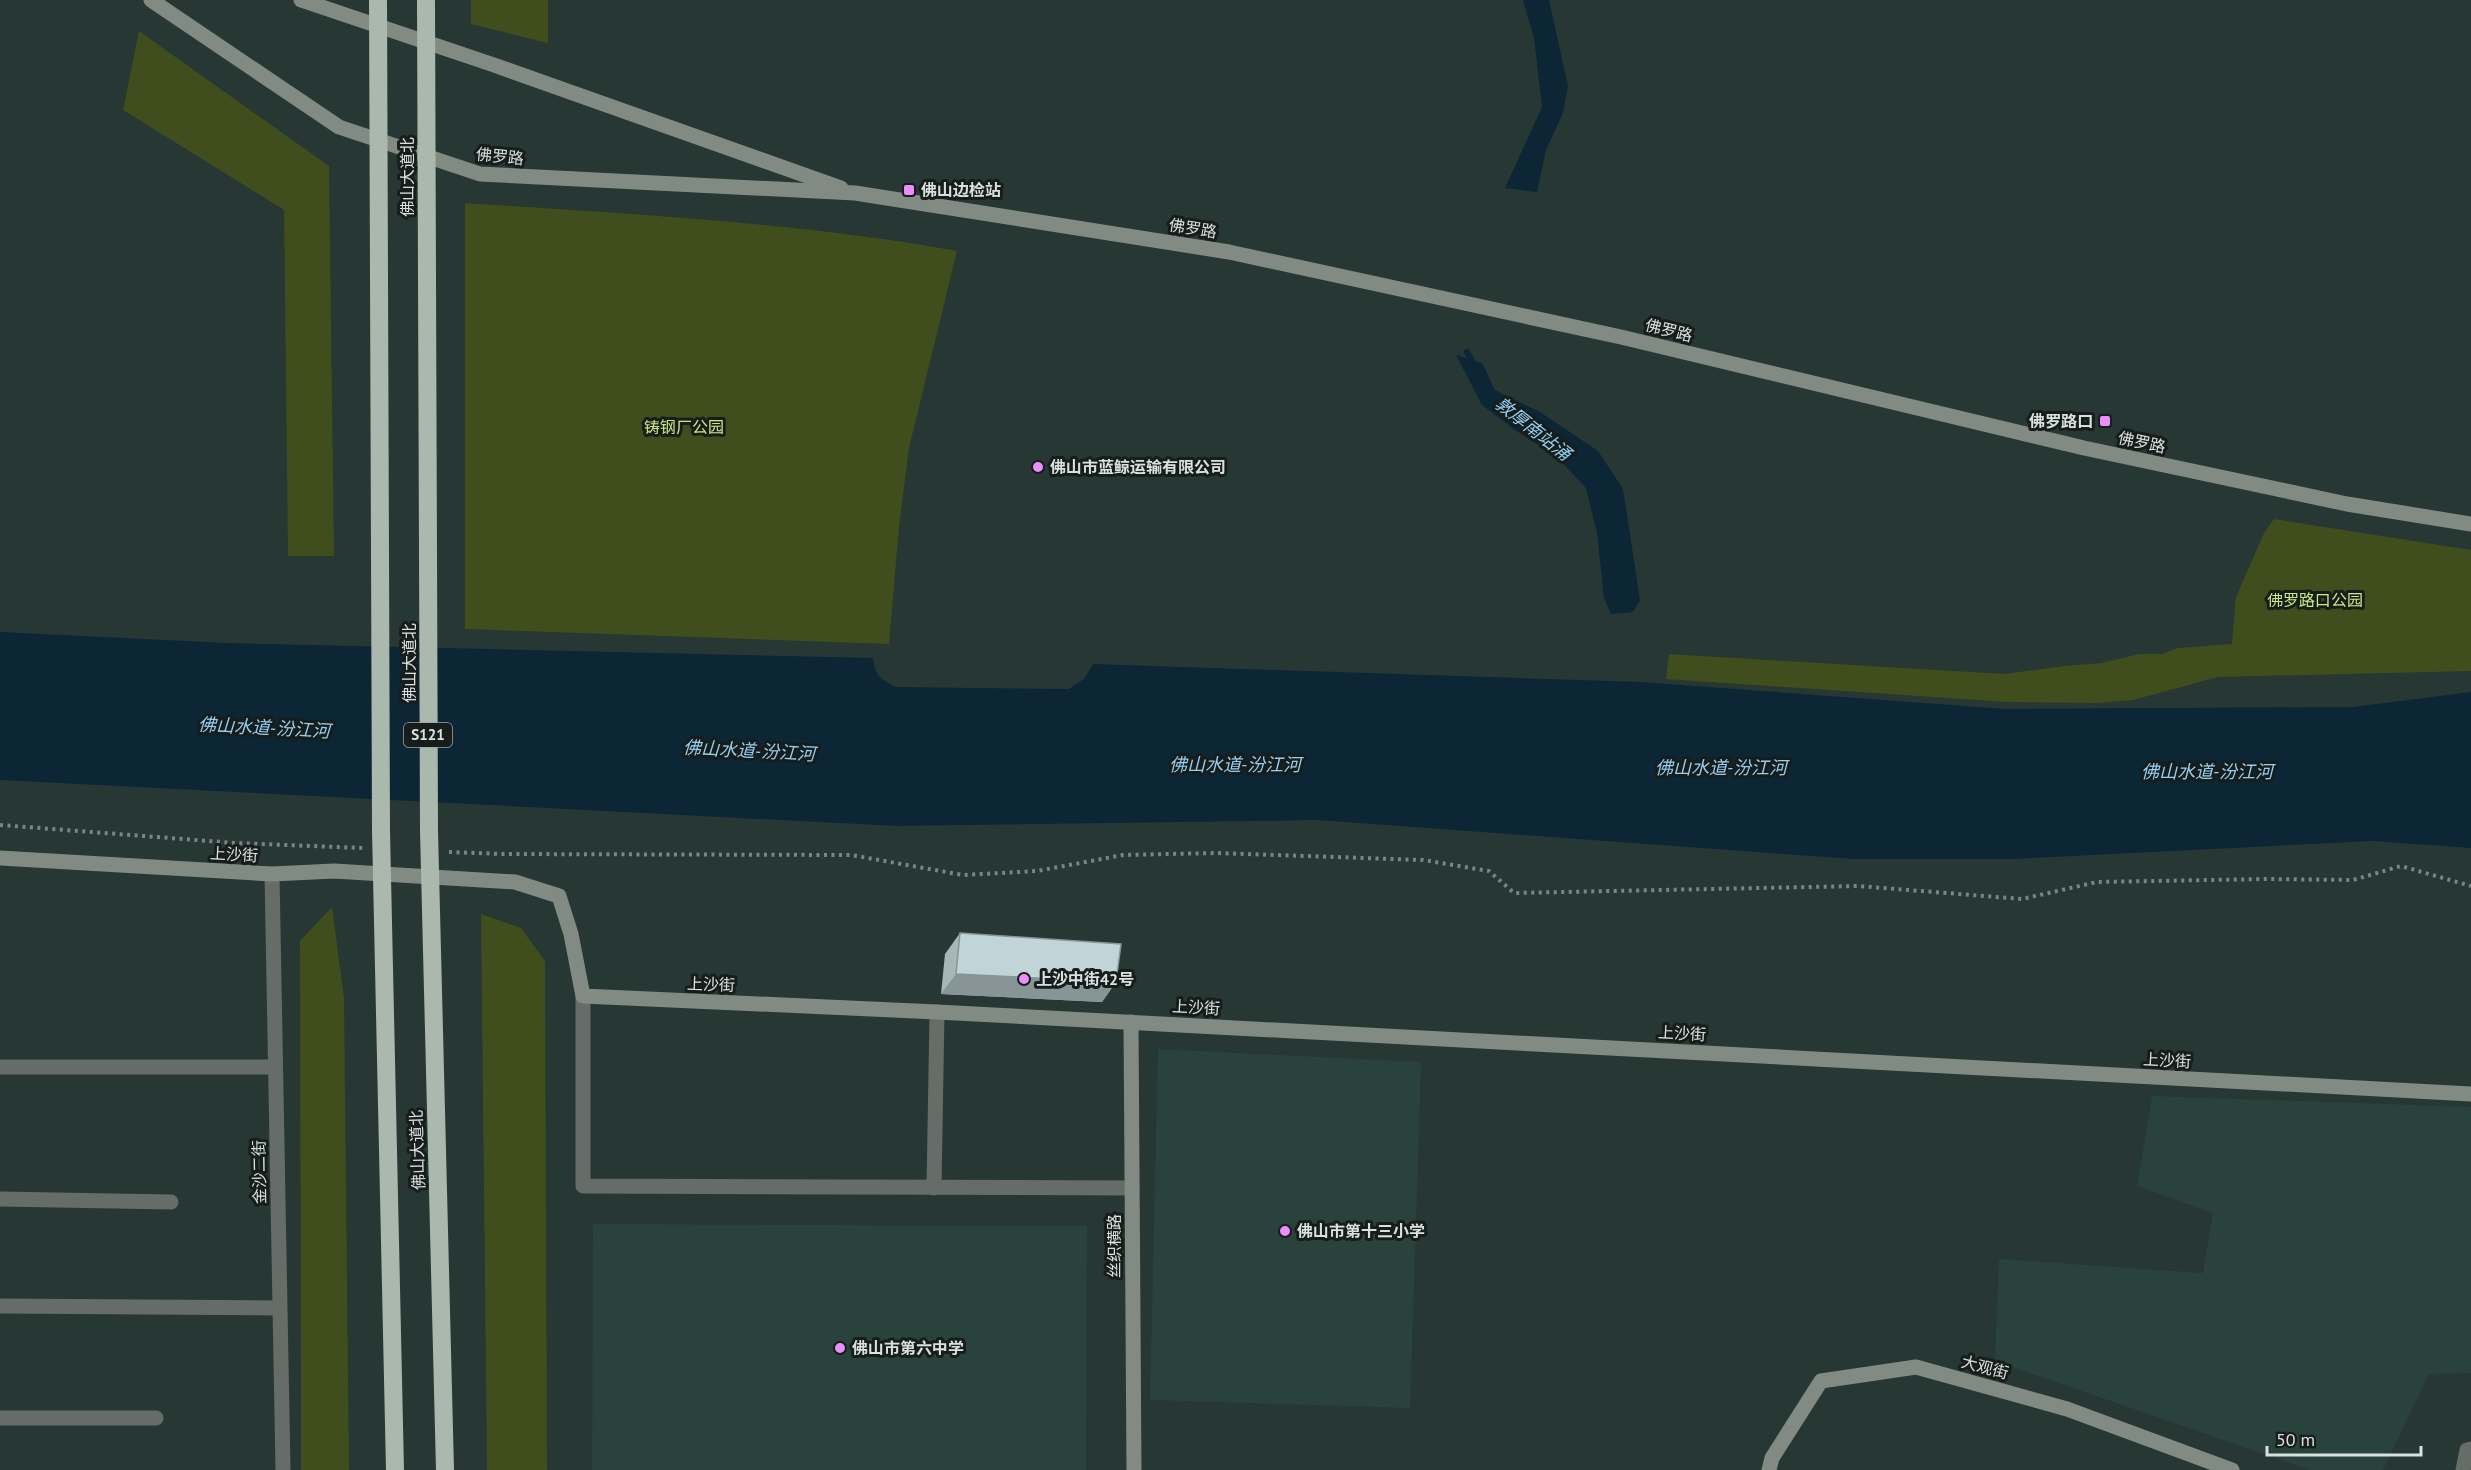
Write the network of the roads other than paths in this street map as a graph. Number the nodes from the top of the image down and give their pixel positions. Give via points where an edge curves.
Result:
1 (152, 0) edge
2 (301, 0) edge
3 (378, 0) edge
4 (426, 0) edge
5 (855, 193) junction
6 (2471, 524) edge
7 (0, 858) edge
8 (272, 874) junction
9 (583, 996) junction
10 (937, 1012) junction
11 (1131, 1022) junction
12 (0, 1067) edge
13 (275, 1067) junction
14 (2471, 1094) edge
15 (934, 1188) junction
16 (1132, 1188) junction
17 (0, 1199) edge
18 (171, 1202) dead end
19 (0, 1306) edge
20 (279, 1308) junction
21 (0, 1418) edge
22 (156, 1418) dead end
23 (2471, 1449) edge
24 (283, 1470) edge
25 (395, 1470) edge
26 (445, 1470) edge
27 (1134, 1470) edge
28 (1769, 1470) edge
29 (2232, 1470) edge
30 (2463, 1470) edge

1 - 5 street, 佛罗路 via 339,127 480,174
2 - 5 street, 佛罗路
3 - 25 highway, 佛山大道北 / S121, bridge via 381,831
4 - 26 highway, 佛山大道北 / S121, bridge via 428,819
5 - 6 street, 佛罗路 via 1229,252 1621,337 2084,448 2347,504
7 - 8 street, 上沙街
8 - 9 street, 上沙街 via 334,871 515,882 559,896
8 - 13 street, 金沙二街
9 - 10 street, 上沙街
9 - 15 street via 583,1186
10 - 11 street, 上沙街
10 - 15 street
11 - 14 street, 上沙街
11 - 16 street, 丝织横路
12 - 13 street
13 - 20 street, 金沙二街
15 - 16 street
16 - 27 street, 丝织横路
17 - 18 street
19 - 20 street
20 - 24 street, 金沙二街
21 - 22 street
23 - 30 street via 2467,1450
28 - 29 street, 大观街 via 1772,1458 1821,1381 1916,1367 2067,1409

